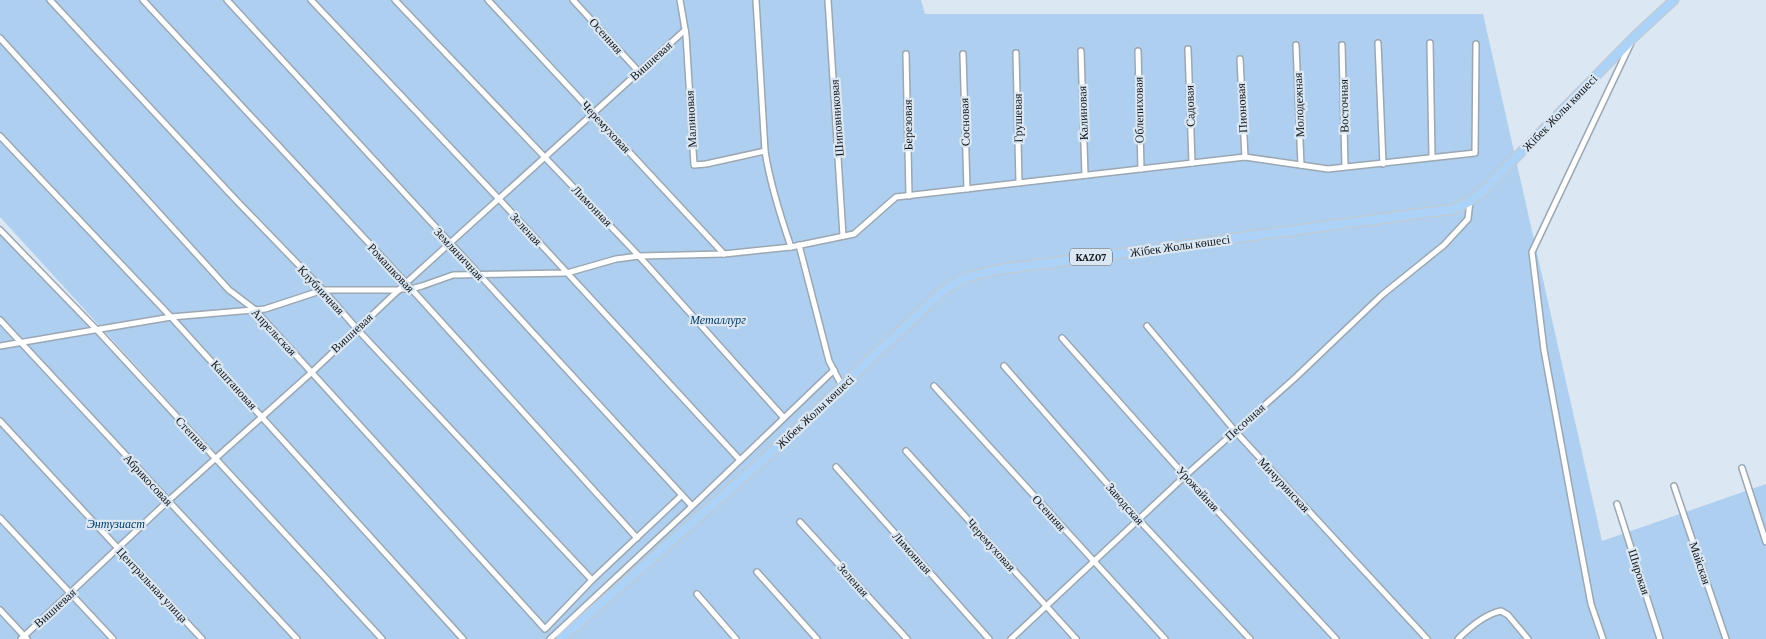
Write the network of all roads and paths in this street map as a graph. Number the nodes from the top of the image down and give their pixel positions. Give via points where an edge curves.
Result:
1 (50, 0) edge
2 (143, 0) edge
3 (226, 0) edge
4 (311, 0) edge
5 (395, 0) edge
6 (488, 0) edge
7 (573, 0) edge
8 (680, 0) edge
9 (756, 0) edge
10 (828, 0) edge
11 (1674, 0) edge
12 (685, 30) junction
13 (1634, 36) junction
14 (0, 38) edge
15 (1378, 43) dead end
16 (1430, 43) dead end
17 (1476, 44) dead end
18 (1296, 45) dead end
19 (1342, 45) dead end
20 (1188, 49) dead end
21 (1081, 51) dead end
22 (1138, 51) dead end
23 (1016, 53) dead end
24 (906, 54) dead end
25 (963, 54) dead end
26 (1240, 60) dead end
27 (639, 72) junction
28 (593, 113) junction
29 (0, 136) edge
30 (765, 151) junction
31 (1245, 157) junction
32 (1432, 157) junction
33 (545, 158) junction
34 (1192, 164) junction
35 (1383, 164) junction
36 (1301, 165) junction
37 (1345, 166) junction
38 (1141, 169) junction
39 (1085, 175) junction
40 (1019, 183) junction
41 (968, 189) junction
42 (909, 196) junction
43 (499, 199) junction
44 (1470, 201) junction
45 (0, 230) edge
46 (843, 236) junction
47 (449, 244) junction
48 (799, 246) junction
49 (791, 247) junction
50 (724, 254) junction
51 (639, 256) junction
52 (478, 274) junction
53 (567, 274) junction
54 (406, 283) junction
55 (400, 289) junction
56 (411, 289) junction
57 (323, 290) junction
58 (254, 309) junction
59 (171, 317) junction
60 (0, 320) edge
61 (1148, 326) dead end
62 (357, 329) junction
63 (97, 330) junction
64 (1062, 338) dead end
65 (21, 343) junction
66 (0, 346) edge
67 (1004, 366) dead end
68 (834, 370) junction
69 (311, 373) junction
70 (842, 386) junction
71 (934, 386) dead end
72 (262, 416) junction
73 (784, 418) junction
74 (0, 420) edge
75 (1234, 431) junction
76 (906, 451) dead end
77 (216, 460) junction
78 (740, 460) junction
79 (836, 467) dead end
80 (1742, 468) dead end
81 (1185, 476) junction
82 (1674, 486) dead end
83 (682, 495) junction
84 (168, 501) junction
85 (1617, 504) dead end
86 (692, 506) junction
87 (0, 518) edge
88 (1138, 520) junction
89 (800, 522) dead end
90 (637, 538) junction
91 (1766, 542) edge
92 (118, 548) junction
93 (1094, 562) junction
94 (757, 572) dead end
95 (592, 580) junction
96 (70, 594) junction
97 (697, 594) dead end
98 (1046, 607) junction
99 (0, 610) edge
100 (24, 638) edge
101 (113, 639) edge
102 (202, 639) edge
103 (297, 639) edge
104 (382, 639) edge
105 (463, 639) edge
106 (550, 639) edge
107 (561, 639) edge
108 (736, 639) edge
109 (817, 639) edge
110 (907, 639) edge
111 (988, 639) edge
112 (1011, 639) edge
113 (1076, 639) edge
114 (1165, 639) edge
115 (1250, 639) edge
116 (1336, 639) edge
117 (1427, 639) edge
118 (1458, 639) edge
119 (1528, 639) edge
120 (1603, 639) edge
121 (1660, 639) edge
122 (1726, 639) edge

1 - 57 street, Клубничная
2 - 54 street, Ромашковая
3 - 47 street, Земляничная
4 - 43 street, Зеленая
5 - 33 street, Лимонная
6 - 28 street, Черемуховая
7 - 27 street, Осенняя
8 - 12 street, Малиновая
9 - 30 street
10 - 46 street, Шиповниковая
11 - 13 highway, Жібек Жолы көшесі / KAZ07
12 - 27 street, Вишневая
12 - 30 street, Малиновая via 694,165
13 - 44 highway, Жібек Жолы көшесі / KAZ07
13 - 120 street via 1532,252 1544,350 1563,455 1592,604
14 - 58 street, Апрельская via 229,290
15 - 35 street
16 - 32 street
17 - 32 street via 1475,153
18 - 36 street, Молодежная
19 - 37 street, Восточная
20 - 34 street, Садовая
21 - 39 street, Калиновая
22 - 38 street, Облепиховая
23 - 40 street, Грушевая
24 - 42 street, Березовая
25 - 41 street, Сосновая
26 - 31 street, Пионовая
27 - 28 street, Вишневая
28 - 33 street, Вишневая
28 - 50 street, Черемуховая
29 - 59 street, Каштановая
30 - 49 street
31 - 34 street
31 - 36 street
32 - 35 street
33 - 43 street, Вишневая
33 - 51 street, Лимонная
34 - 38 street
35 - 37 street
36 - 37 street via 1328,169
38 - 39 street
39 - 40 street
40 - 41 street
41 - 42 street
42 - 46 street via 896,197 854,234
43 - 47 street, Вишневая
43 - 53 street, Зеленая
44 - 70 highway, Жібек Жолы көшесі / KAZ07 via 1454,209 1435,212 1006,269 968,277 945,290 924,308
44 - 75 street, Песочная via 1468,219 1444,245 1382,295
45 - 63 street, Степная
46 - 48 street
47 - 52 street, Земляничная
47 - 54 street, Вишневая
48 - 49 street
48 - 68 street
49 - 50 street
50 - 51 street
51 - 53 street via 616,259
51 - 73 street, Лимонная
52 - 53 street
52 - 56 street via 453,274
52 - 83 street, Земляничная
53 - 78 street, Зеленая
54 - 55 street, Вишневая
54 - 56 street, Ромашковая
55 - 56 street
55 - 57 street
55 - 62 street, Вишневая
56 - 90 street, Ромашковая
57 - 58 street via 265,309
57 - 62 street, Клубничная
58 - 59 street
58 - 69 street, Апрельская
59 - 63 street
59 - 72 street, Каштановая
60 - 65 street, Абрикосовая
61 - 75 street, Мичуринская
62 - 69 street, Вишневая
62 - 95 street, Клубничная
63 - 65 street
63 - 77 street, Степная
64 - 81 street, Урожайная
65 - 66 street
65 - 84 street, Абрикосовая
67 - 88 street, Заводская
68 - 70 street
68 - 73 street
69 - 72 street, Вишневая
69 - 95 street, Апрельская via 545,629
70 - 107 highway, Жібек Жолы көшесі / KAZ07
71 - 93 street, Осенняя
72 - 77 street, Вишневая
72 - 105 street, Каштановая
73 - 78 street
74 - 92 street, Центральная улица
75 - 81 street, Песочная
75 - 117 street, Мичуринская
76 - 98 street, Черемуховая
77 - 84 street, Вишневая
77 - 104 street, Степная
78 - 86 street
79 - 111 street, Лимонная
80 - 91 street
81 - 88 street, Песочная
81 - 116 street, Урожайная
82 - 122 street, Майская
83 - 86 street, Земляничная
83 - 90 street
84 - 92 street, Вишневая
84 - 103 street, Абрикосовая
85 - 121 street, Широкая
86 - 106 street
87 - 96 street
88 - 93 street, Песочная
88 - 115 street, Заводская
89 - 110 street, Зеленая
90 - 95 street
92 - 96 street, Вишневая
92 - 102 street, Центральная улица
93 - 98 street, Песочная
93 - 114 street, Осенняя
94 - 109 street
96 - 100 street, Вишневая
96 - 101 street
97 - 108 street
98 - 112 street, Песочная
98 - 113 street, Черемуховая
99 - 100 street
118 - 119 street via 1493,612 1501,611

